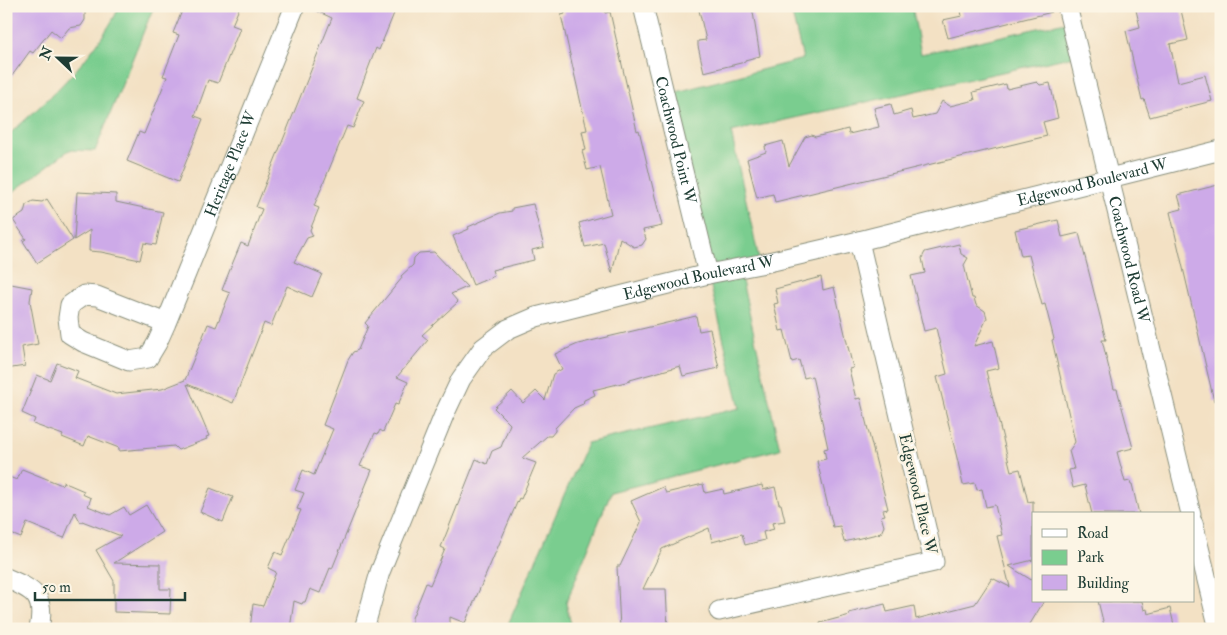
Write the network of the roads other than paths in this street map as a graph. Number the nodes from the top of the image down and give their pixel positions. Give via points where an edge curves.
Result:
1 (295, 6) edge
2 (643, 6) edge
3 (1067, 6) edge
4 (1221, 150) edge
5 (1108, 178) junction
6 (859, 241) junction
7 (708, 274) junction
8 (166, 322) junction
9 (1191, 512) edge
10 (1194, 527) edge
11 (6, 578) edge
12 (719, 611) dead end
13 (39, 629) edge
14 (364, 629) edge
15 (1219, 629) edge

1 - 8 street, Heritage Place W
2 - 7 street, Coachwood Point W
3 - 5 street, Coachwood Road W
4 - 5 street, Edgewood Boulevard W
5 - 6 street, Edgewood Boulevard W
5 - 9 street, Coachwood Road W
6 - 7 street, Edgewood Boulevard W
6 - 12 street, Edgewood Place W via 934,562
7 - 14 street, Edgewood Boulevard W via 536,317 508,329 483,348 461,379 444,415 380,572
8 - 8 street, Heritage Place W via 148,358 130,361 70,334 68,318 70,304 84,295 97,296
10 - 15 street
11 - 13 street via 33,592 41,604

